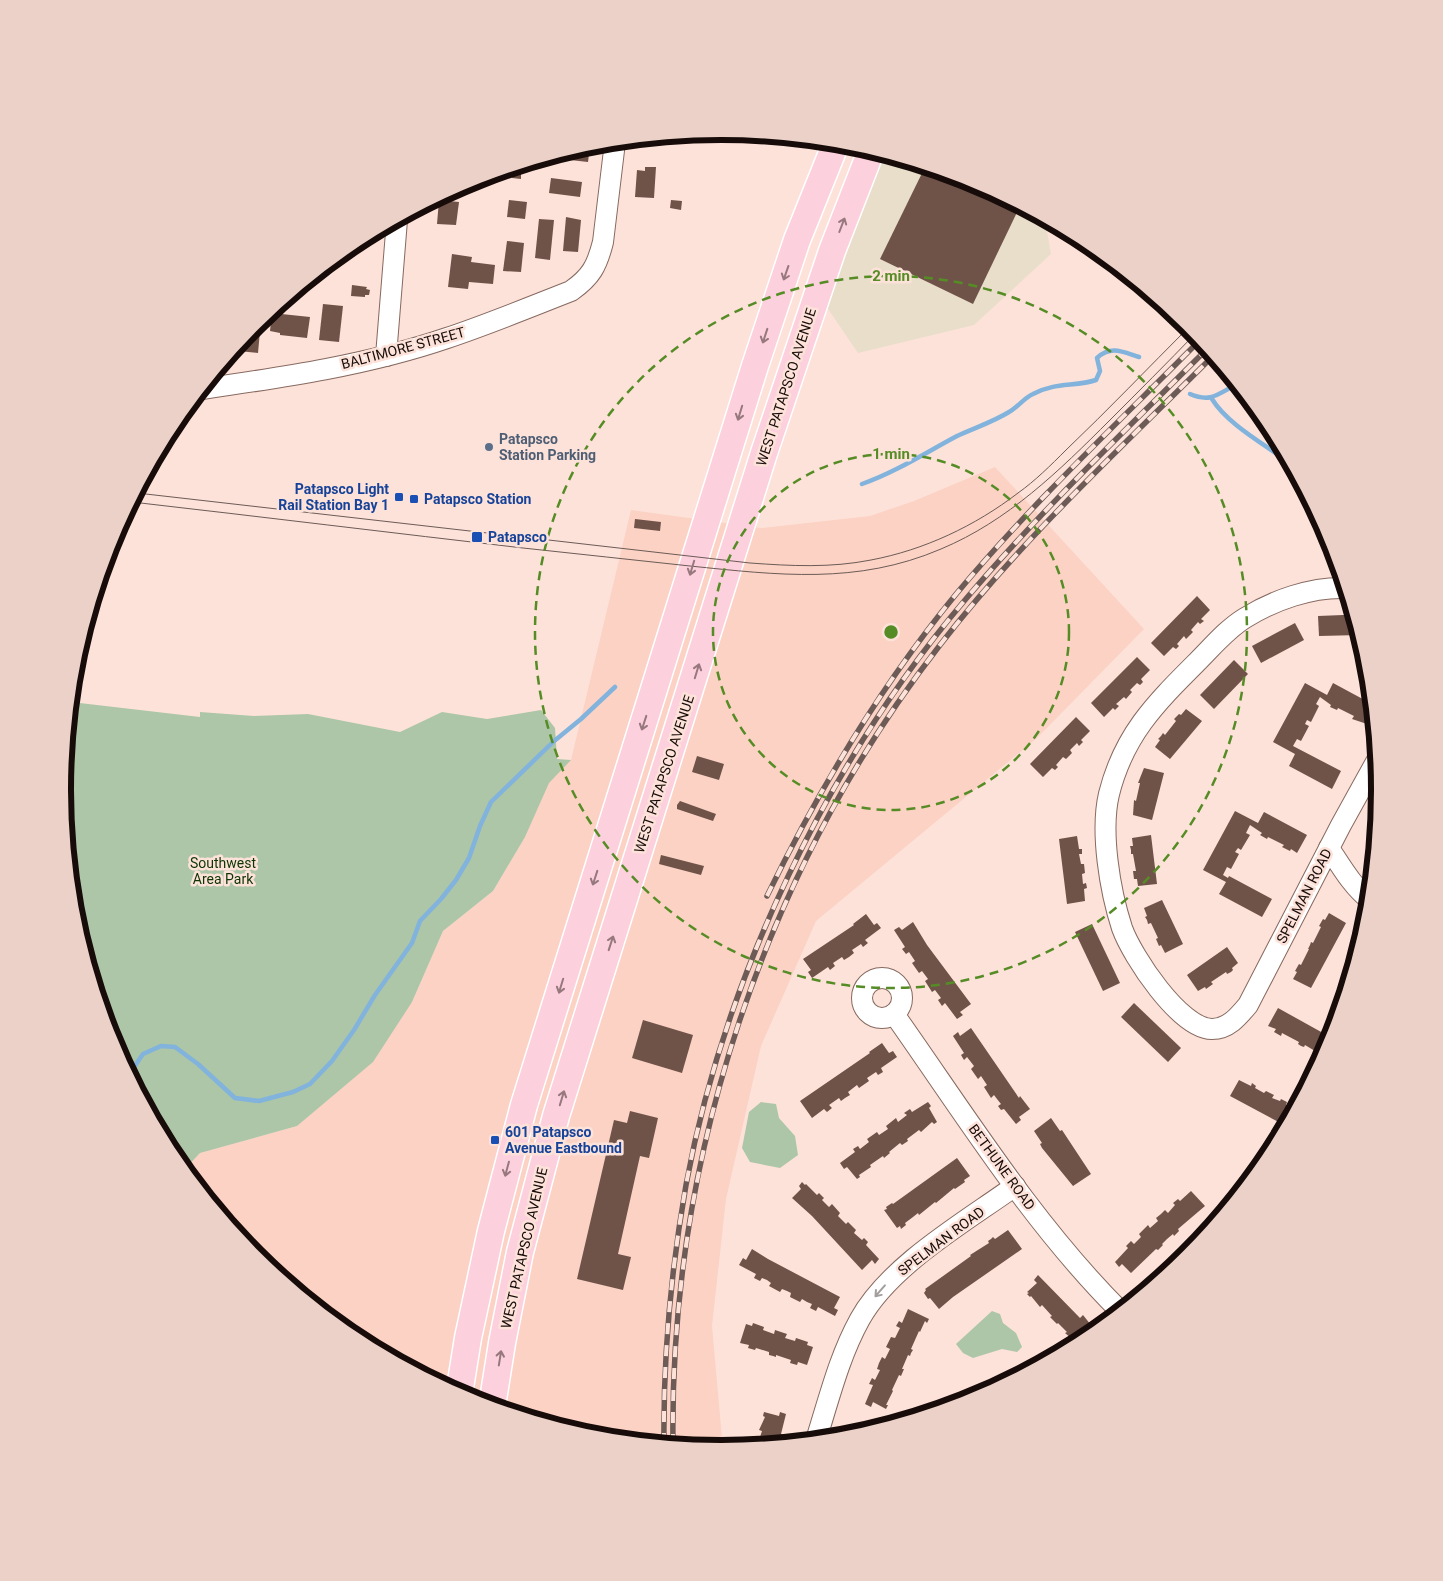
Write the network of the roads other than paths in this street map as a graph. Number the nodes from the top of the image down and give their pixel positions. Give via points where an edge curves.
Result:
1 (615, 150) edge
2 (833, 150) edge
3 (869, 158) edge
4 (396, 227) edge
5 (826, 270) junction
6 (775, 305) junction
7 (386, 356) junction
8 (212, 387) edge
9 (764, 453) junction
10 (1339, 588) edge
11 (1371, 772) edge
12 (1329, 848) junction
13 (1363, 894) edge
14 (894, 1014) dead end
15 (1015, 1186) junction
16 (1115, 1307) edge
17 (460, 1385) edge
18 (493, 1399) edge
19 (818, 1433) edge

1 - 7 street, BALTIMORE STREET via 603,242 585,282 571,291 447,338
2 -> 6 main road
5 -> 3 main road, WEST PATAPSCO AVENUE
4 - 7 street
5 - 6 main road via 802,299
5 - 9 main road, WEST PATAPSCO AVENUE
6 - 9 main road via 794,336 763,435
6 -> 17 main road via 524,1105 491,1231
7 - 8 street, BALTIMORE STREET via 308,373
18 -> 9 main road, WEST PATAPSCO AVENUE via 520,1252 556,1116
10 - 12 street, SPELMAN ROAD via 1274,603 1245,618 1163,697 1134,732 1118,766 1109,795 1105,828 1114,896 1122,928 1135,955 1172,1004 1193,1023 1213,1029 1237,1018 1248,1005
11 - 12 street, SPELMAN ROAD
12 - 13 street
14 - 15 street, BETHUNE ROAD
15 - 16 street, BETHUNE ROAD via 1059,1245
15 -> 19 street, SPELMAN ROAD via 904,1266 879,1292 861,1318 843,1354

